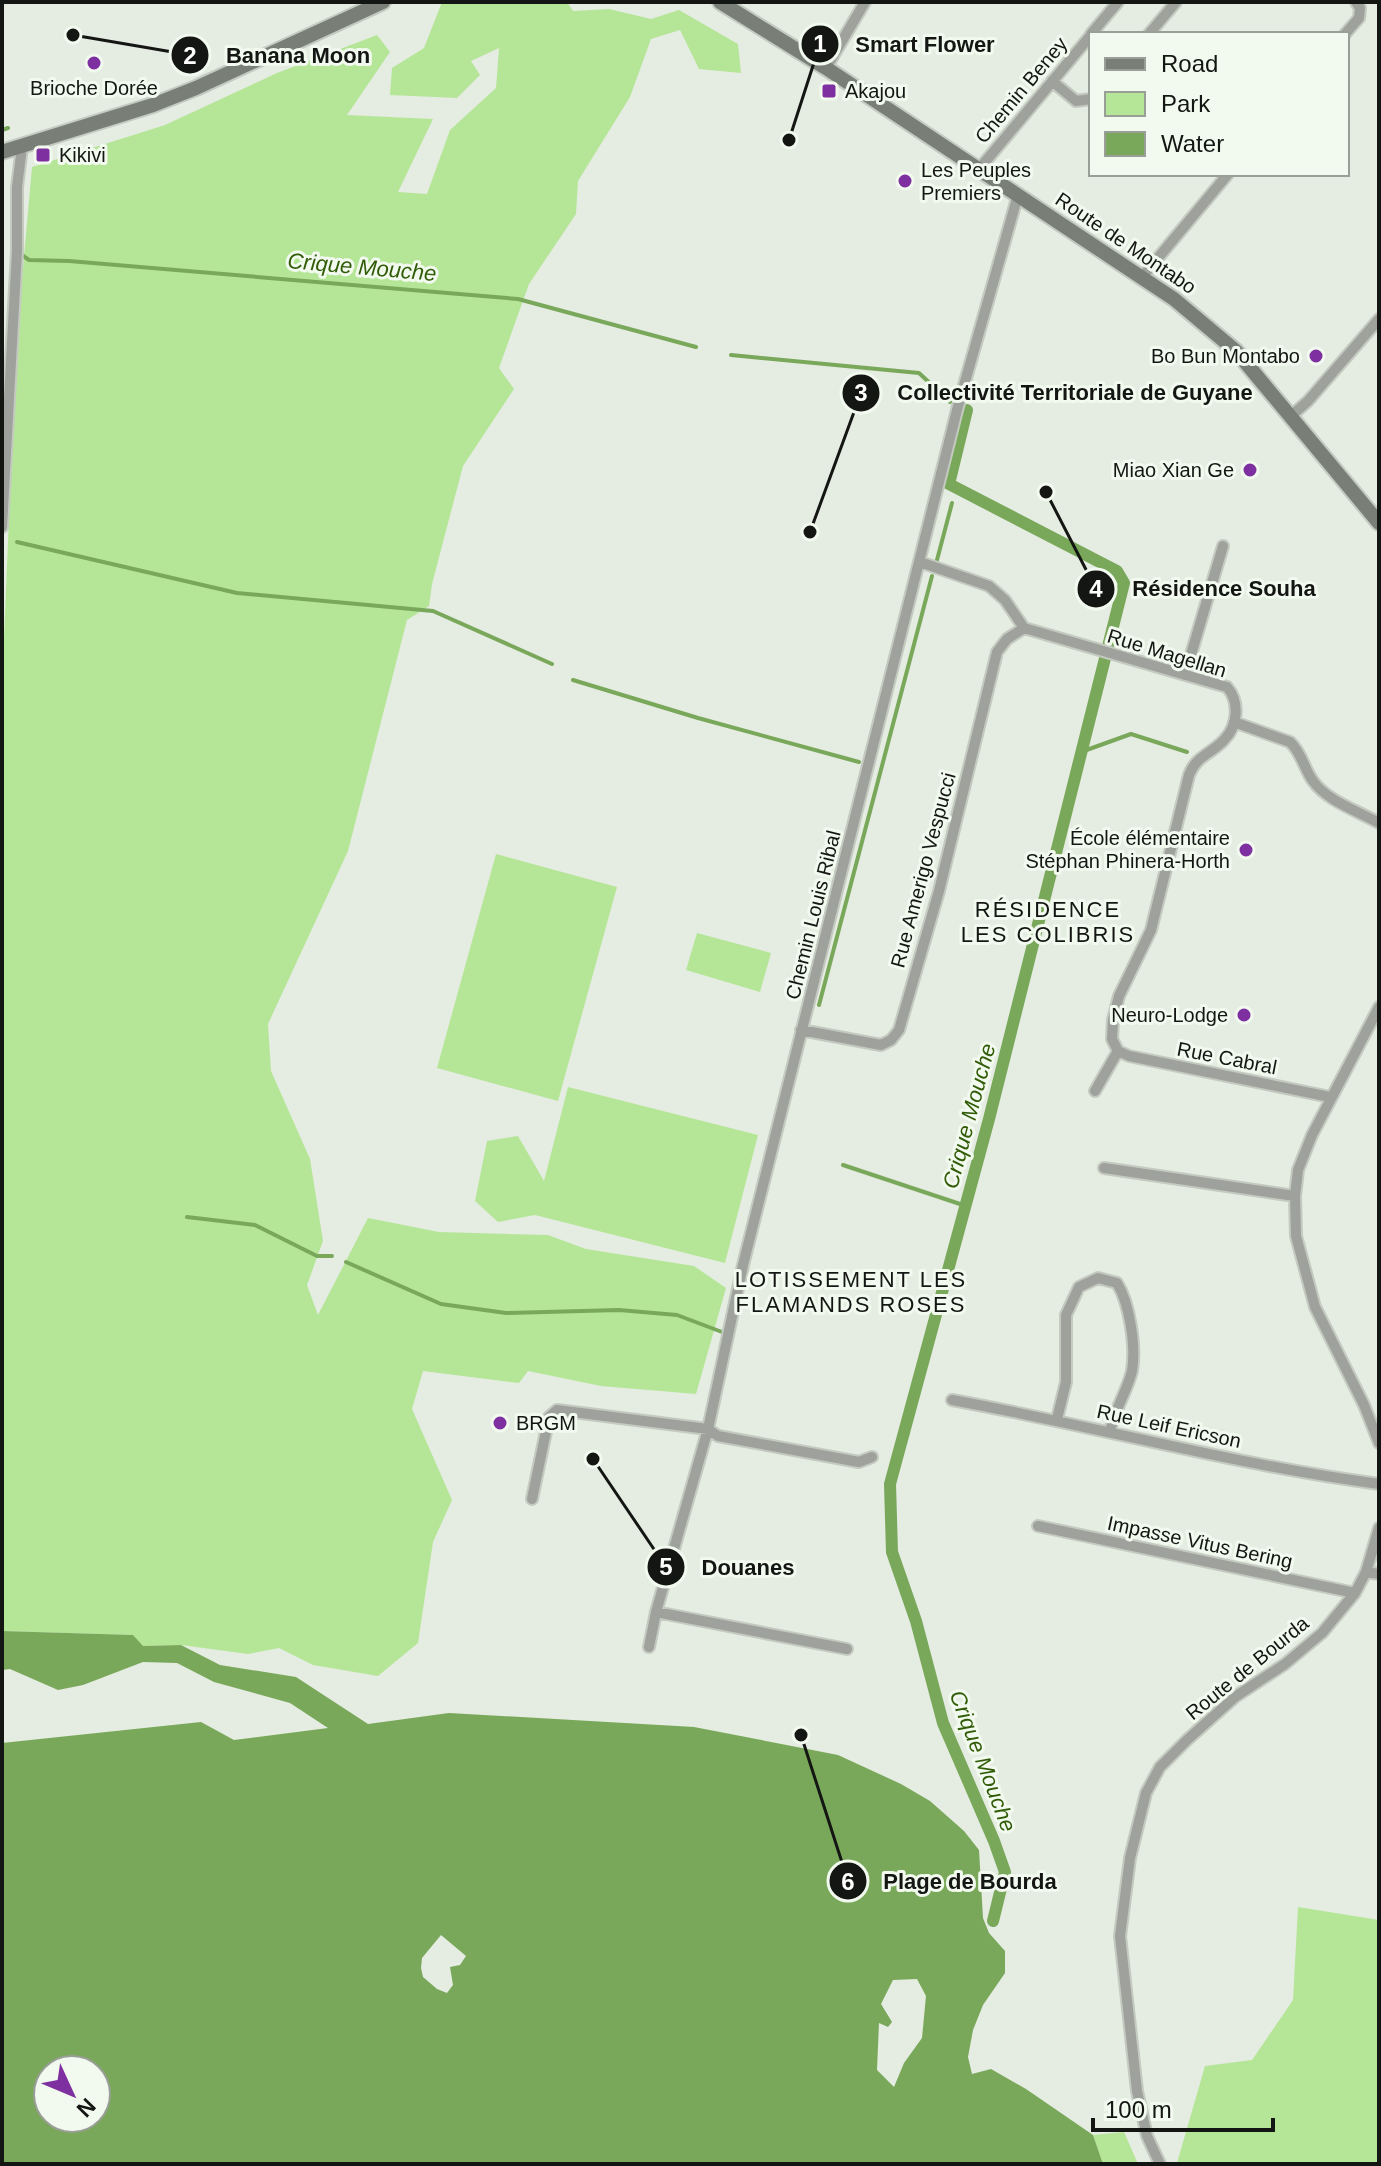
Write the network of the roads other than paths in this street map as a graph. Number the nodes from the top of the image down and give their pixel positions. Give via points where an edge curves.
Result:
1 (383, 2) edge
2 (720, 2) edge
3 (865, 2) edge
4 (1118, 2) edge
5 (1176, 2) edge
6 (1356, 2) edge
7 (1093, 32) edge
8 (1151, 32) edge
9 (1347, 32) edge
10 (1089, 36) edge
11 (826, 68) junction
12 (1052, 81) junction
13 (1089, 100) edge
14 (22, 147) junction
15 (2, 152) edge
16 (980, 168) junction
17 (1226, 176) edge
18 (1018, 195) junction
19 (1143, 276) junction
20 (1379, 319) edge
21 (1291, 416) junction
22 (1379, 523) edge
23 (2, 527) edge
24 (1223, 546) dead end
25 (920, 562) junction
26 (1024, 628) junction
27 (1185, 675) junction
28 (1234, 722) junction
29 (1379, 823) edge
30 (1379, 1007) edge
31 (801, 1030) junction
32 (1118, 1051) junction
33 (1095, 1091) dead end
34 (1330, 1097) junction
35 (1104, 1168) dead end
36 (1295, 1196) junction
37 (952, 1400) dead end
38 (1057, 1419) junction
39 (708, 1429) junction
40 (1110, 1432) junction
41 (1379, 1443) edge
42 (872, 1457) dead end
43 (1379, 1484) edge
44 (532, 1499) dead end
45 (1038, 1526) dead end
46 (1379, 1528) edge
47 (1366, 1572) junction
48 (1379, 1574) edge
49 (1355, 1593) junction
50 (656, 1612) junction
51 (649, 1647) dead end
52 (847, 1649) dead end
53 (1160, 2164) edge

1 - 14 main road via 196,88
2 - 11 main road, Route de Montabo
3 - 11 street
4 - 7 street, Chemin Beney
5 - 8 street
6 - 9 street via 1359,18
10 - 12 street, Chemin Beney
11 - 16 main road, Route de Montabo
12 - 13 street via 1076,101
12 - 16 street, Chemin Beney
14 - 15 main road
14 - 23 street
16 - 18 main road, Route de Montabo
17 - 19 street
18 - 19 main road, Route de Montabo
18 - 25 street, Chemin Louis Ribal
19 - 21 main road, Route de Montabo via 1236,351
20 - 21 street
21 - 22 main road, Route de Montabo
24 - 27 street
25 - 26 street via 989,586
25 - 31 street, Chemin Louis Ribal
26 - 27 street, Rue Magellan
26 - 31 street, Rue Amerigo Vespucci via 997,652 899,1030 881,1045
27 - 28 street, Rue Magellan via 1227,687 1235,696
28 - 29 street via 1290,742 1321,790
28 - 32 street via 1224,740 1193,764 1189,775 1151,930 1119,996 1112,1039
30 - 34 street
31 - 39 street, Chemin Louis Ribal
32 - 33 street
32 - 34 street, Rue Cabral
34 - 36 street via 1298,1170
35 - 36 street
36 - 41 street via 1296,1236 1315,1307
37 - 38 street, Rue Leif Ericson
38 - 40 street, Rue Leif Ericson
38 - 40 street via 1066,1382 1066,1315 1079,1287 1098,1278 1117,1283 1126,1297 1131,1330 1132,1371
39 - 42 street via 718,1436 859,1462
39 - 44 street via 557,1410 549,1417
39 - 50 street, Chemin Louis Ribal
40 - 43 street, Rue Leif Ericson via 1303,1474
45 - 49 street, Impasse Vitus Bering
46 - 47 street, Route de Bourda
47 - 48 street
47 - 49 street, Route de Bourda
49 - 53 street, Route de Bourda via 1322,1633 1187,1740 1160,1767 1146,1793 1130,1858 1120,1936 1137,2091
50 - 51 street, Chemin Louis Ribal
50 - 52 street

